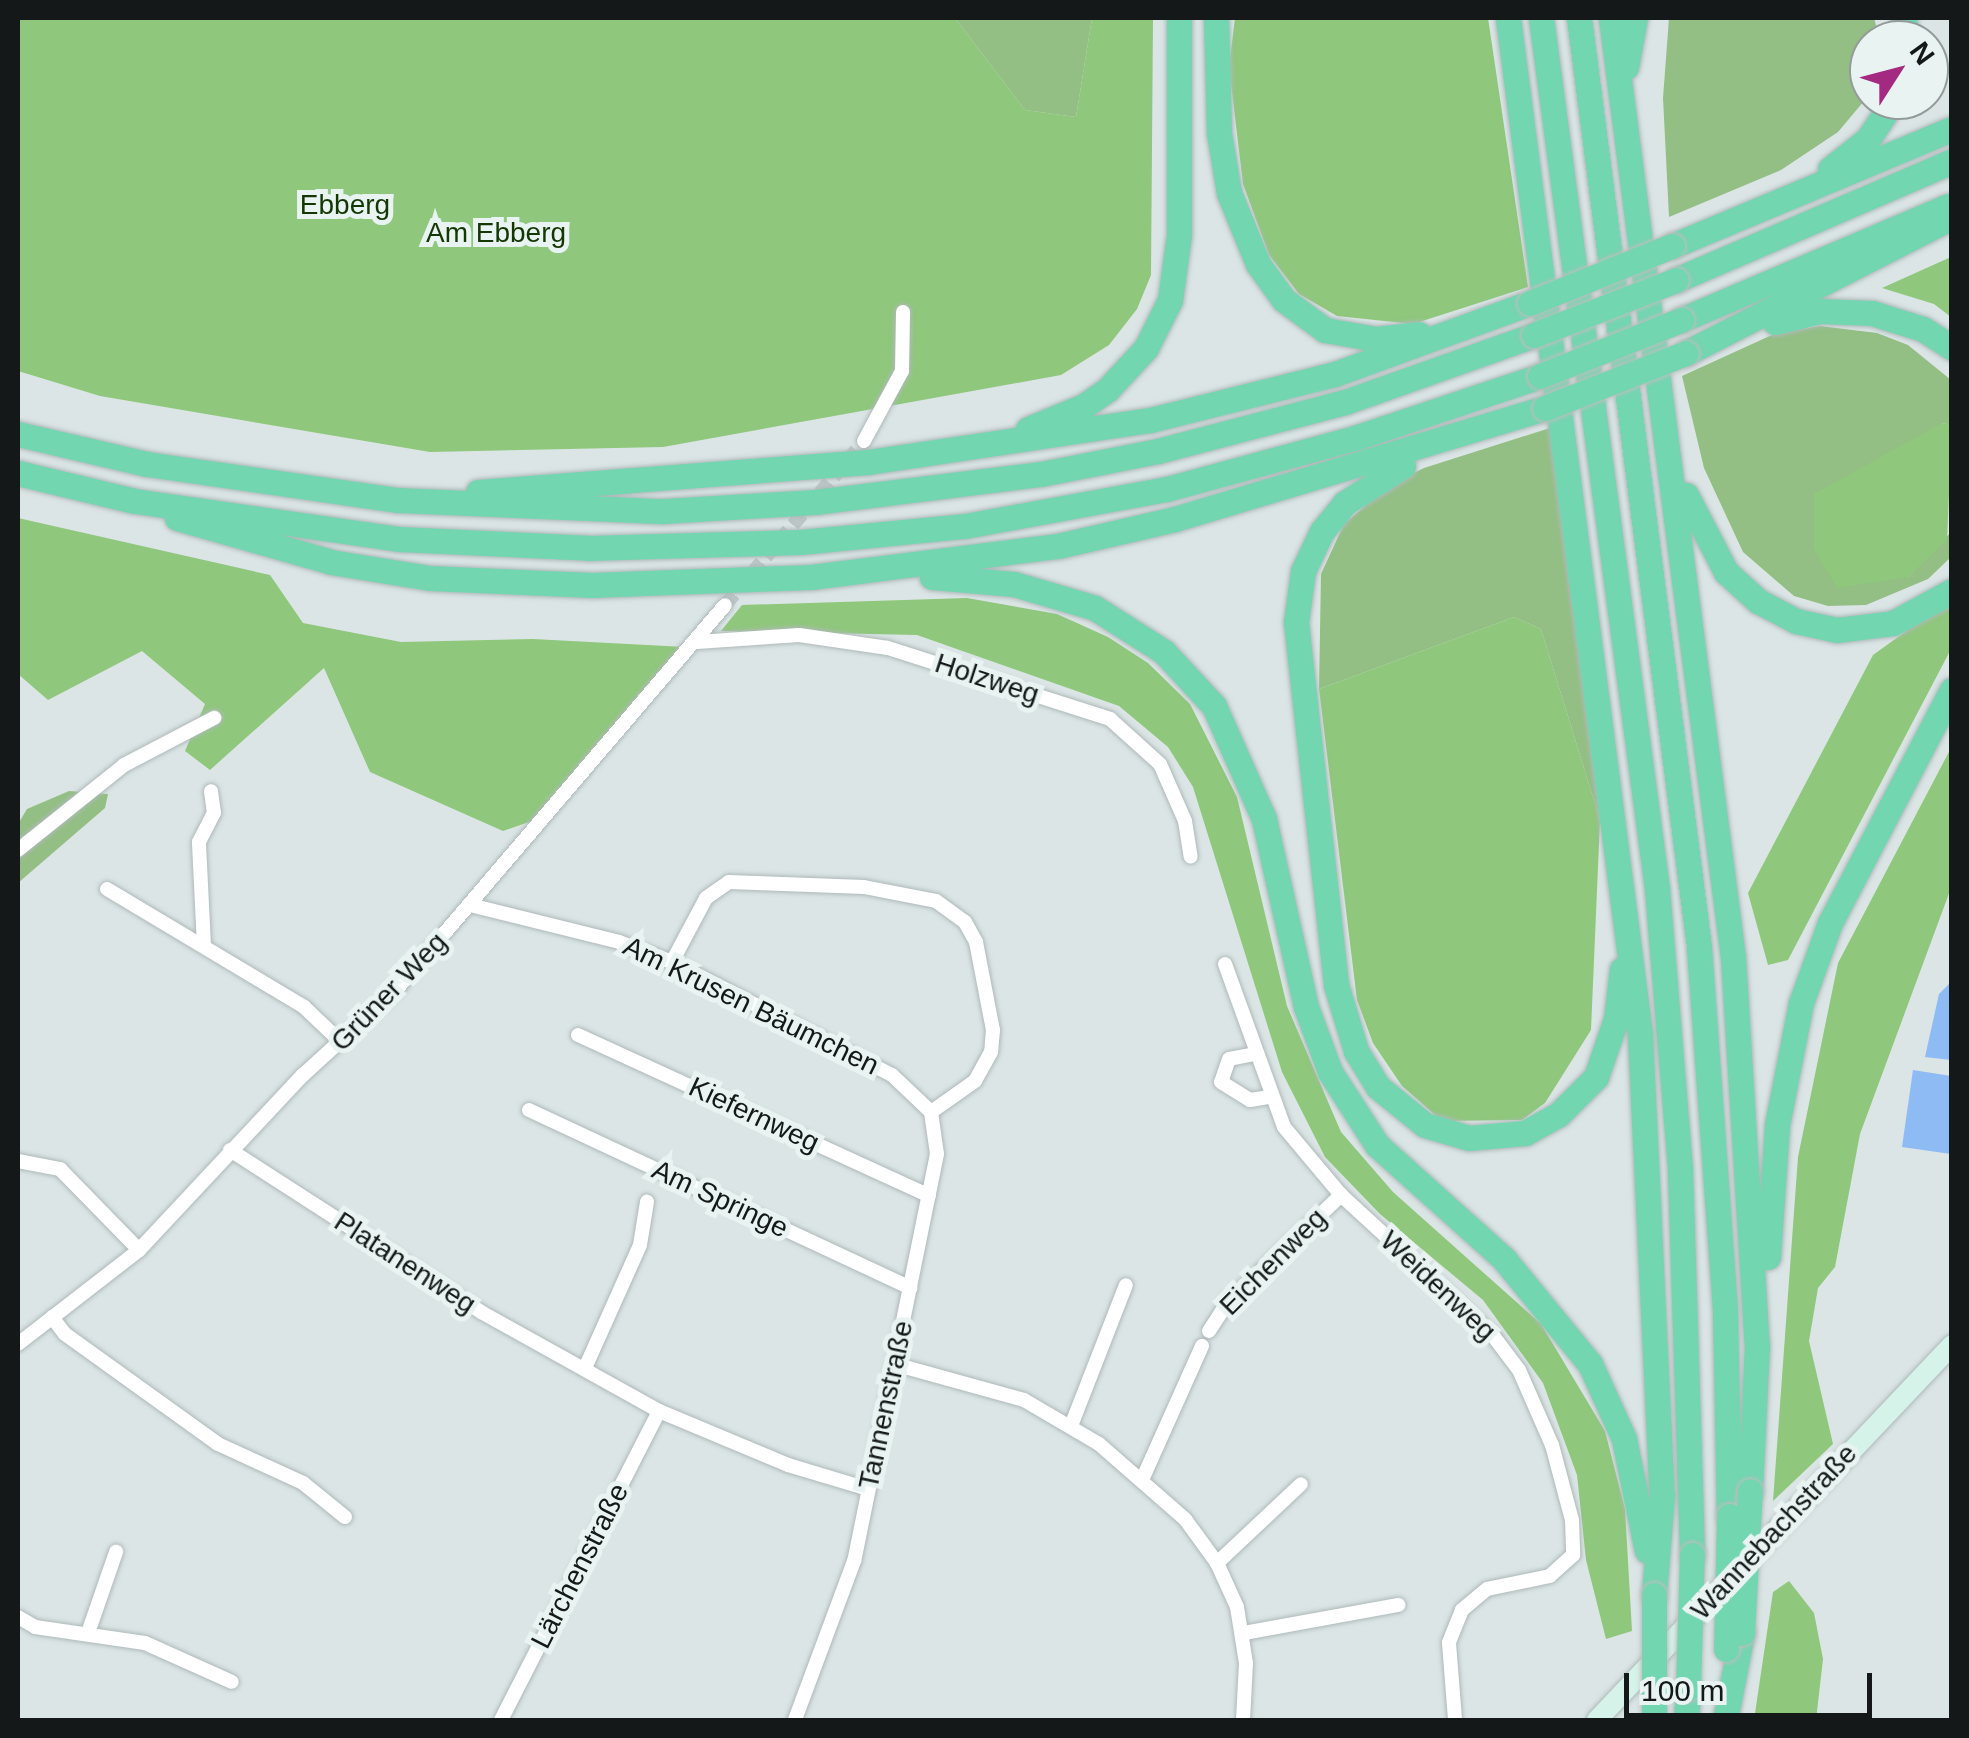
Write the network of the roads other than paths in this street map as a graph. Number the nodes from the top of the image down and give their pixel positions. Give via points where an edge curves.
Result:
1 (1179, 18) edge
2 (1216, 18) edge
3 (1506, 18) edge
4 (1541, 18) edge
5 (1579, 18) edge
6 (1611, 18) edge
7 (1636, 18) edge
8 (1623, 97) junction
9 (1879, 120) edge
10 (1952, 129) edge
11 (1952, 162) edge
12 (1782, 201) junction
13 (1952, 204) edge
14 (1952, 217) edge
15 (903, 312) dead end
16 (1487, 319) junction
17 (1732, 334) junction
18 (1952, 348) edge
19 (1472, 433) junction
20 (18, 434) edge
21 (864, 441) tunnel mouth
22 (946, 452) junction
23 (1674, 466) junction
24 (18, 474) edge
25 (398, 500) junction
26 (135, 501) junction
27 (862, 573) junction
28 (1952, 590) edge
29 (725, 605) tunnel mouth
30 (698, 642) junction
31 (1952, 690) edge
32 (214, 718) dead end
33 (211, 791) dead end
34 (18, 850) edge
35 (1191, 857) dead end
36 (1620, 874) junction
37 (107, 889) dead end
38 (470, 906) junction
39 (204, 946) junction
40 (672, 962) junction
41 (1224, 964) dead end
42 (578, 1034) dead end
43 (342, 1042) junction
44 (1255, 1054) junction
45 (1270, 1097) junction
46 (529, 1110) dead end
47 (931, 1112) junction
48 (230, 1150) junction
49 (18, 1161) edge
50 (1341, 1195) junction
51 (929, 1196) junction
52 (647, 1202) dead end
53 (139, 1250) junction
54 (1126, 1285) dead end
55 (911, 1288) junction
56 (52, 1317) junction
57 (1209, 1331) dead end
58 (18, 1344) edge
59 (1952, 1344) edge
60 (1202, 1346) dead end
61 (1757, 1346) junction
62 (894, 1364) junction
63 (585, 1368) junction
64 (659, 1411) junction
65 (1071, 1426) junction
66 (1142, 1480) junction
67 (1301, 1484) dead end
68 (868, 1489) junction
69 (345, 1517) dead end
70 (116, 1552) dead end
71 (1217, 1564) junction
72 (1654, 1595) junction
73 (1398, 1605) dead end
74 (18, 1616) edge
75 (89, 1630) junction
76 (1244, 1633) junction
77 (1734, 1641) junction
78 (232, 1682) dead end
79 (501, 1720) edge
80 (795, 1720) edge
81 (1242, 1720) edge
82 (1456, 1720) edge
83 (1597, 1720) edge
84 (1654, 1720) edge
85 (1686, 1720) edge
86 (1724, 1720) edge

1 - 22 highway via 1179,234 1160,323 1128,370 1084,406
2 - 16 highway via 1212,72 1230,193 1258,264 1284,300 1325,330 1349,337 1405,337
3 - 36 highway
4 - 85 highway, bridge via 1657,889 1681,1188 1692,1555
5 - 77 highway, bridge via 1699,946 1721,1238
6 - 8 highway
7 - 8 highway
8 - 23 highway
9 - 12 highway via 1858,149
10 - 12 highway
11 - 25 highway, bridge via 1534,335 1256,428 973,485 664,511
12 - 16 highway, bridge
13 - 26 highway, bridge via 1540,376 1358,437 1167,489 902,533 569,547 400,539
14 - 17 highway
15 - 21 street via 902,371
16 - 22 highway via 1246,399
17 - 18 highway via 1848,310 1897,319
17 - 19 highway, bridge
19 - 27 highway via 1156,524 1058,546
19 - 36 highway via 1345,503 1311,551 1298,595 1297,657 1336,986 1356,1051 1378,1087 1425,1125 1469,1138 1525,1133 1572,1104 1596,1077 1616,1020
20 - 25 highway via 165,467
22 - 25 highway
23 - 28 highway via 1702,535 1726,572 1776,612 1815,626 1858,630 1915,615
23 - 61 highway via 1733,957
24 - 26 highway
26 - 27 highway via 216,534 430,578 592,585
27 - 72 highway via 1014,584 1095,608 1164,652 1214,706 1264,819 1306,1006 1330,1072 1376,1144 1504,1259 1590,1364 1624,1438
29 - 30 street, Grüner Weg
30 - 35 street, Holzweg via 799,635 888,648 1110,719 1160,764 1185,822
30 - 38 street, Grüner Weg
31 - 61 highway via 1830,923 1800,1003 1777,1124
32 - 34 street via 124,765
33 - 39 street via 214,813 199,842
36 - 72 highway via 1654,1236 1662,1495
37 - 39 street
38 - 40 street, Am Krusen Bäumchen via 592,934
38 - 43 street, Grüner Weg
39 - 43 street via 304,1007
40 - 47 street, Am Krusen Bäumchen via 912,1088
40 - 47 street via 706,898 729,882 864,887 936,901 965,922 976,942 993,1030 992,1052 975,1081
41 - 44 street, Weidenweg
42 - 51 street, Kiefernweg
43 - 48 street, Grüner Weg
44 - 45 street, Weidenweg
44 - 45 street via 1229,1059 1222,1082 1250,1100
45 - 50 street, Weidenweg via 1302,1153
46 - 55 street, Am Springe
47 - 51 street, Tannenstraße via 937,1154
48 - 53 street, Grüner Weg
48 - 63 street, Platanenweg via 480,1312
49 - 53 street via 60,1169
50 - 57 street, Eichenweg via 1228,1302
50 - 82 street, Weidenweg via 1464,1304 1507,1352 1546,1424 1572,1520 1574,1547 1565,1567 1542,1579 1487,1589 1462,1610 1449,1643
51 - 55 street, Tannenstraße
52 - 63 street via 640,1245
53 - 56 street, Grüner Weg
54 - 65 street
55 - 62 street, Tannenstraße
56 - 58 street, Grüner Weg
56 - 69 street via 218,1444 302,1483
59 - 83 main road, Wannebachstraße
60 - 66 street, Eichenweg
61 - 77 highway, bridge
62 - 65 street via 1024,1400
62 - 68 street, Tannenstraße
63 - 64 street, Platanenweg
64 - 68 street, Platanenweg via 788,1465
64 - 79 street, Lärchenstraße
65 - 66 street
66 - 71 street via 1185,1520
67 - 71 street
68 - 80 street, Tannenstraße via 841,1606
70 - 75 street
71 - 76 street
72 - 84 highway, bridge
73 - 76 street
74 - 75 street via 54,1630
75 - 78 street via 144,1643
76 - 81 street
77 - 86 highway

